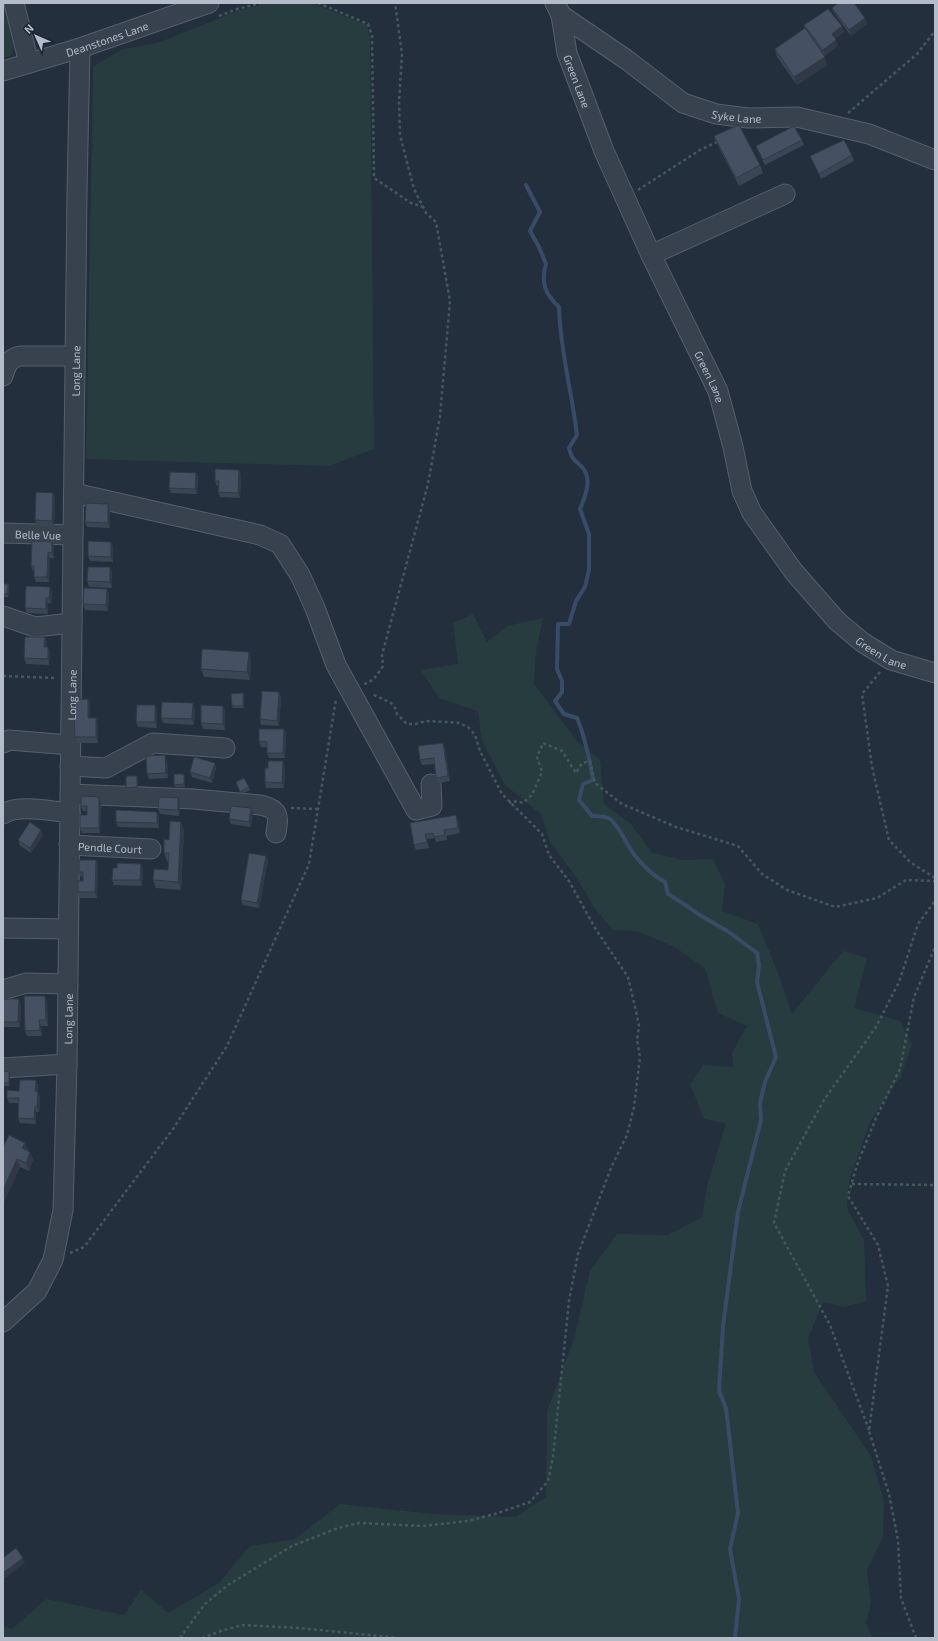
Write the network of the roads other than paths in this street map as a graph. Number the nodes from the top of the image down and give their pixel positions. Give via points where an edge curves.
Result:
1 (14, 3) edge
2 (209, 3) edge
3 (558, 9) edge
4 (80, 48) junction
5 (29, 63) junction
6 (3, 71) edge
7 (935, 160) edge
8 (785, 194) dead end
9 (651, 255) junction
10 (75, 356) junction
11 (3, 376) edge
12 (74, 493) junction
13 (3, 533) edge
14 (73, 535) junction
15 (3, 616) edge
16 (72, 624) junction
17 (935, 673) edge
18 (3, 743) edge
19 (70, 745) junction
20 (225, 748) dead end
21 (70, 766) junction
22 (431, 784) dead end
23 (70, 794) junction
24 (70, 813) junction
25 (3, 814) edge
26 (276, 833) dead end
27 (70, 845) junction
28 (151, 849) dead end
29 (3, 928) edge
30 (68, 928) junction
31 (68, 984) junction
32 (3, 990) edge
33 (67, 1064) junction
34 (3, 1068) edge
35 (3, 1322) edge

1 - 5 street
2 - 4 street, Deanstones Lane
3 - 7 street, Syke Lane via 683,104 716,114 748,118 797,117 869,134
3 - 9 street, Green Lane via 568,53 604,151
4 - 5 street, Deanstones Lane
4 - 10 street, Long Lane
5 - 6 street, Deanstones Lane
8 - 9 street
9 - 17 street, Green Lane via 718,391 742,491 752,513 794,572 837,621 862,642 891,660
10 - 11 street via 20,356 9,361
10 - 12 street, Long Lane
12 - 14 street, Long Lane
12 - 22 street via 260,535 280,544 300,575 336,665 416,810 432,806
13 - 14 street, Belle Vue
14 - 16 street, Long Lane
15 - 16 street via 35,627
16 - 19 street, Long Lane
18 - 19 street via 9,740
19 - 21 street, Long Lane
20 - 21 street via 153,743 106,768
21 - 23 street, Long Lane
23 - 24 street, Long Lane
23 - 26 street via 193,799 270,807 278,819
24 - 25 street via 22,809 9,810
24 - 27 street, Long Lane
27 - 28 street, Pendle Court
27 - 30 street, Long Lane
29 - 30 street
30 - 31 street, Long Lane
31 - 32 street via 26,983
31 - 33 street, Long Lane
33 - 34 street
33 - 35 street, Long Lane via 63,1210 52,1260 37,1291

